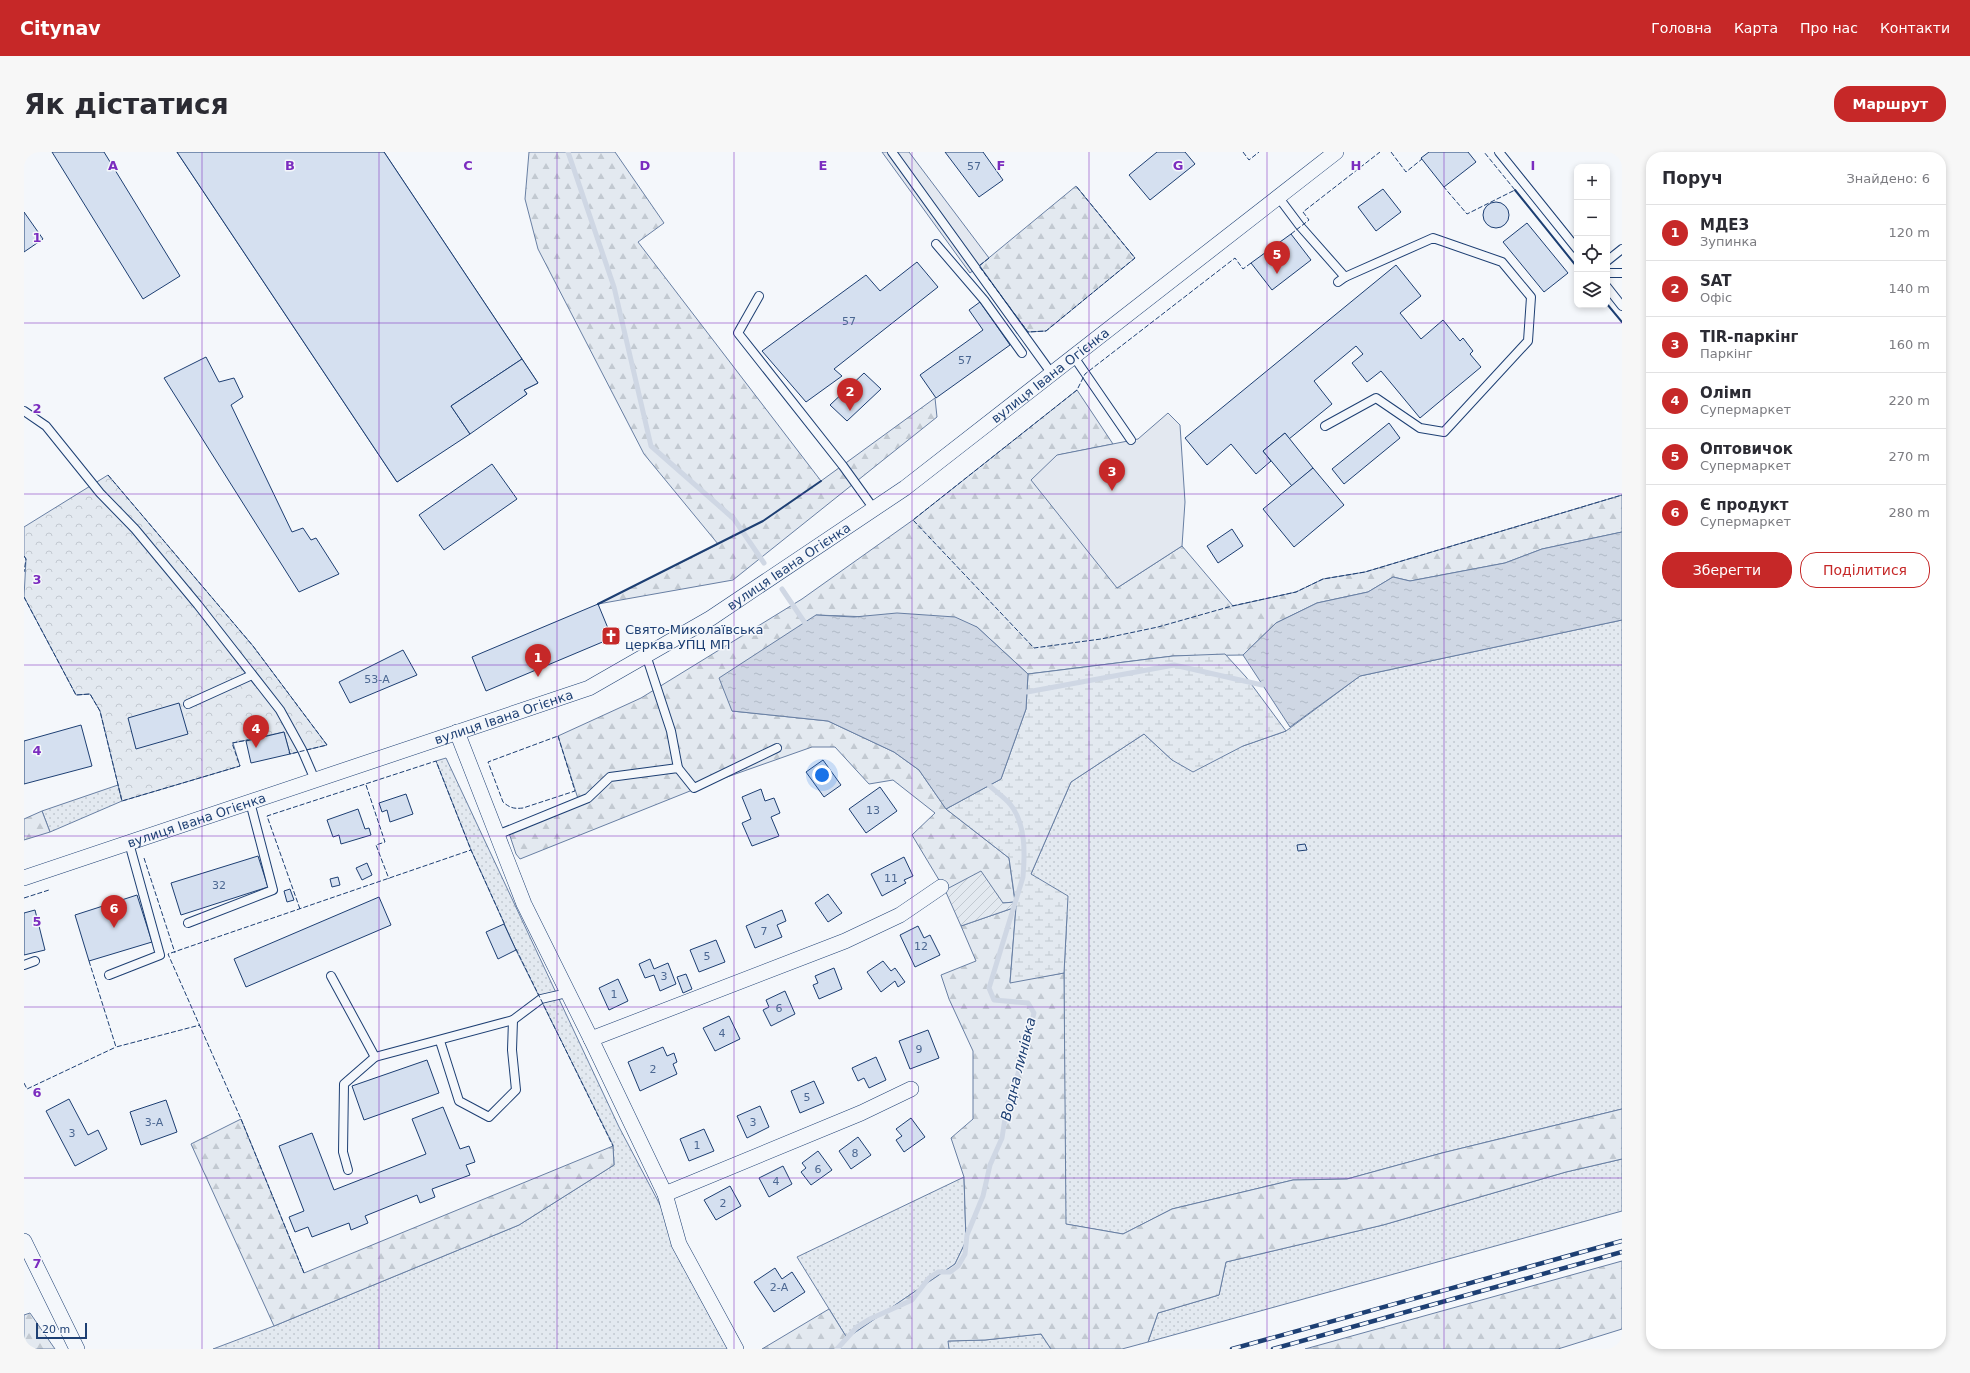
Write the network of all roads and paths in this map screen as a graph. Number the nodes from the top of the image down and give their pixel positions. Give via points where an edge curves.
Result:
1 (892, 152) edge
2 (1336, 152) edge
3 (1499, 152) edge
4 (1279, 198) junction
5 (936, 244) dead end
6 (1574, 245) edge
7 (1622, 250) edge
8 (1610, 259) edge
9 (1622, 273) edge
10 (1610, 274) edge
11 (1345, 277) junction
12 (1338, 282) dead end
13 (1610, 290) edge
14 (759, 296) dead end
15 (1622, 306) edge
16 (1022, 353) dead end
17 (1074, 357) junction
18 (1052, 374) junction
19 (24, 411) edge
20 (1325, 426) dead end
21 (1131, 440) dead end
22 (874, 509) junction
23 (646, 655) junction
24 (252, 675) junction
25 (188, 704) dead end
26 (457, 732) junction
27 (777, 748) dead end
28 (678, 768) junction
29 (315, 780) junction
30 (250, 802) junction
31 (497, 835) junction
32 (129, 842) junction
33 (24, 878) edge
34 (941, 887) dead end
35 (188, 923) dead end
36 (35, 961) dead end
37 (24, 965) edge
38 (109, 974) dead end
39 (331, 976) dead end
40 (567, 993) junction
41 (513, 1020) junction
42 (591, 1039) junction
43 (440, 1041) junction
44 (375, 1057) junction
45 (911, 1088) dead end
46 (348, 1170) dead end
47 (665, 1194) junction
48 (24, 1241) edge
49 (77, 1349) edge
50 (736, 1349) edge

1 - 18 lane
2 - 4 street, вулиця Івана Огієнка
3 - 6 lane
4 - 11 lane
4 - 17 street, вулиця Івана Огієнка
5 - 16 lane via 984,300
7 - 8 lane
9 - 10 lane
11 - 12 lane
11 - 20 lane via 1433,238 1502,262 1531,297 1528,341 1444,432 1420,428 1376,398
13 - 15 lane
14 - 22 lane via 738,333
17 - 18 street, вулиця Івана Огієнка
17 - 21 lane
18 - 22 street, вулиця Івана Огієнка via 905,488
19 - 24 lane via 46,426 100,493 144,541
22 - 23 street, вулиця Івана Огієнка via 711,618
23 - 26 street, вулиця Івана Огієнка via 589,688
23 - 28 lane via 671,731
24 - 25 lane
24 - 29 lane via 280,710
26 - 29 street, вулиця Івана Огієнка
26 - 31 street
27 - 28 lane via 694,788
28 - 31 lane via 610,777 588,798
29 - 30 street, вулиця Івана Огієнка
30 - 32 street, вулиця Івана Огієнка
30 - 35 lane via 273,890
31 - 40 street via 524,904
32 - 33 street, вулиця Івана Огієнка
32 - 38 lane via 160,955
34 - 42 street via 900,915 845,941
36 - 37 lane
39 - 44 lane
40 - 41 lane via 541,999
40 - 42 street
41 - 43 lane
41 - 43 lane via 512,1050 516,1090 489,1117 459,1101
42 - 47 street
43 - 44 lane
44 - 46 lane via 344,1084 343,1152
45 - 47 street via 861,1113
47 - 50 street via 679,1244
48 - 49 street

